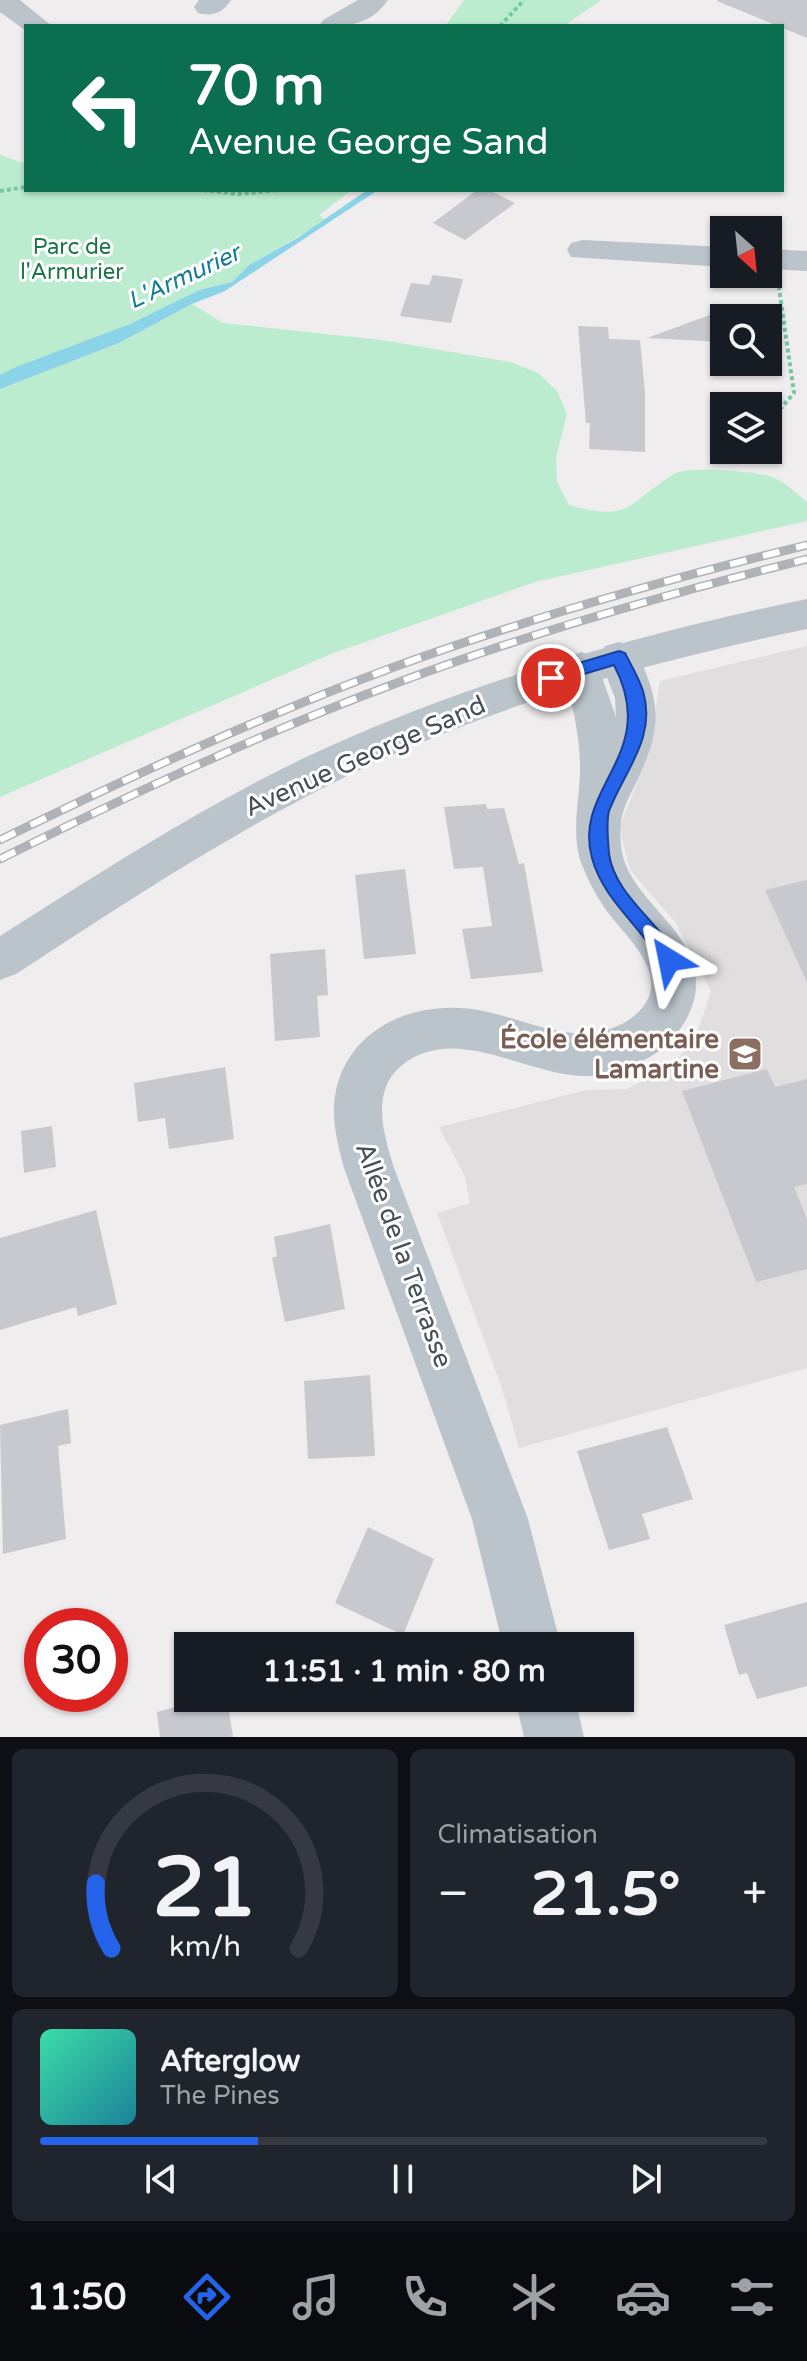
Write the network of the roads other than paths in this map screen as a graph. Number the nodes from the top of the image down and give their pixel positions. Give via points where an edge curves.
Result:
1 (1, 0) edge
2 (374, 0) edge
3 (35, 24) edge
4 (337, 24) edge
5 (583, 250) dead end
6 (710, 256) edge
7 (807, 614) edge
8 (600, 663) junction
9 (0, 960) edge
10 (528, 1632) edge
11 (548, 1712) edge
12 (554, 1737) edge

1 - 3 street
2 - 4 street
5 - 6 street
7 - 8 street, Avenue George Sand
8 - 9 street, Avenue George Sand via 418,726 318,771 214,826
8 - 10 street, Allée de la Terrasse via 600,857 609,881 669,960 672,988 662,1018 634,1043 587,1055 449,1026 411,1033 373,1062 356,1101 369,1168 500,1519
11 - 12 street

